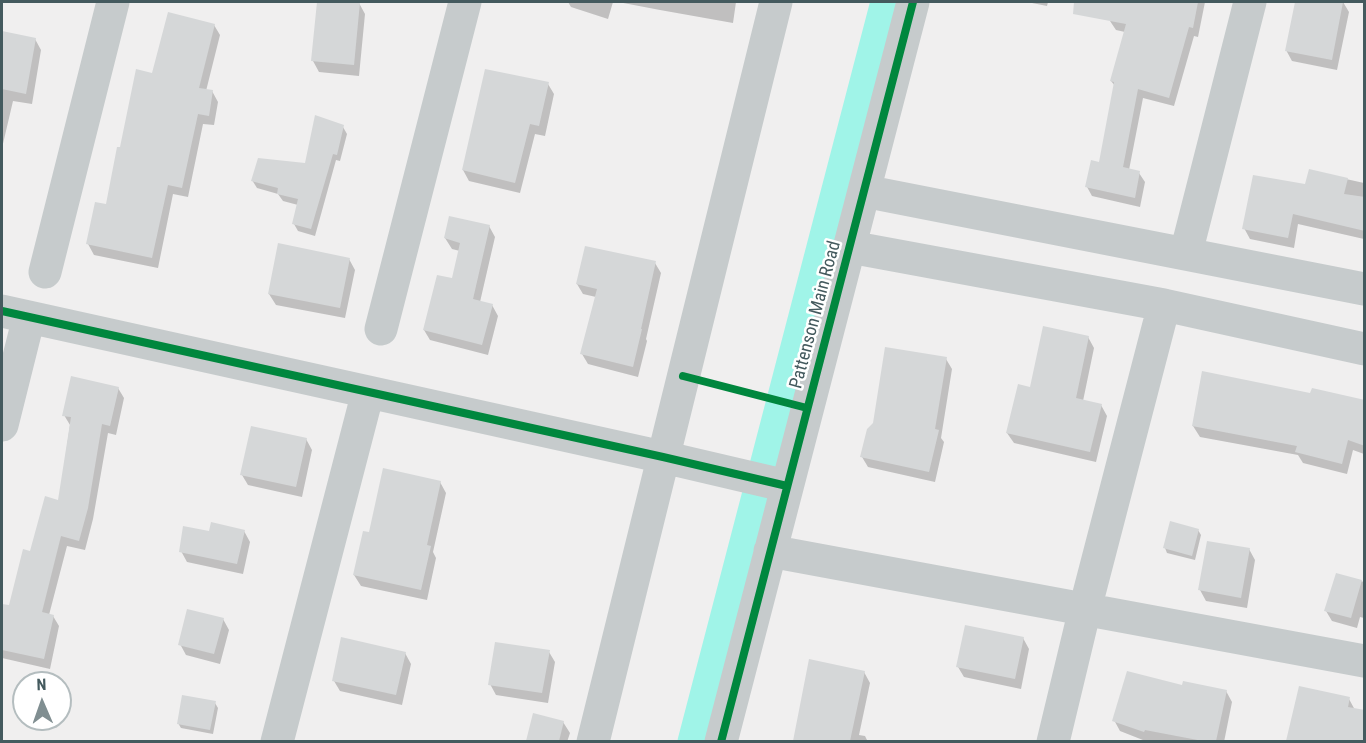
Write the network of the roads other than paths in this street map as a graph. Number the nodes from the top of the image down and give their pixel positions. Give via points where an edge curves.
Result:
1 (113, 2) edge
2 (465, 2) edge
3 (776, 2) edge
4 (913, 2) edge
5 (1250, 2) edge
6 (864, 191) junction
7 (850, 247) junction
8 (1186, 253) junction
9 (45, 272) dead end
10 (1365, 289) edge
11 (1164, 305) junction
12 (15, 314) edge
13 (381, 329) dead end
14 (1365, 349) edge
15 (368, 392) junction
16 (2, 425) edge
17 (670, 458) junction
18 (780, 484) junction
19 (770, 551) junction
20 (1085, 609) junction
21 (1365, 661) edge
22 (277, 741) edge
23 (593, 741) edge
24 (721, 741) edge
25 (1053, 741) edge

1 - 9 street
2 - 13 street
3 - 17 street
4 - 6 street, Pattenson Main Road
5 - 8 street
6 - 7 street, Pattenson Main Road
6 - 8 street
7 - 11 street
7 - 18 street, Pattenson Main Road
8 - 10 street
11 - 14 street
11 - 20 street
12 - 15 street
12 - 16 street
15 - 17 street
15 - 22 street
17 - 18 street
17 - 23 street
18 - 19 street, Pattenson Main Road
19 - 20 street
19 - 24 street, Pattenson Main Road
20 - 21 street
20 - 25 street

